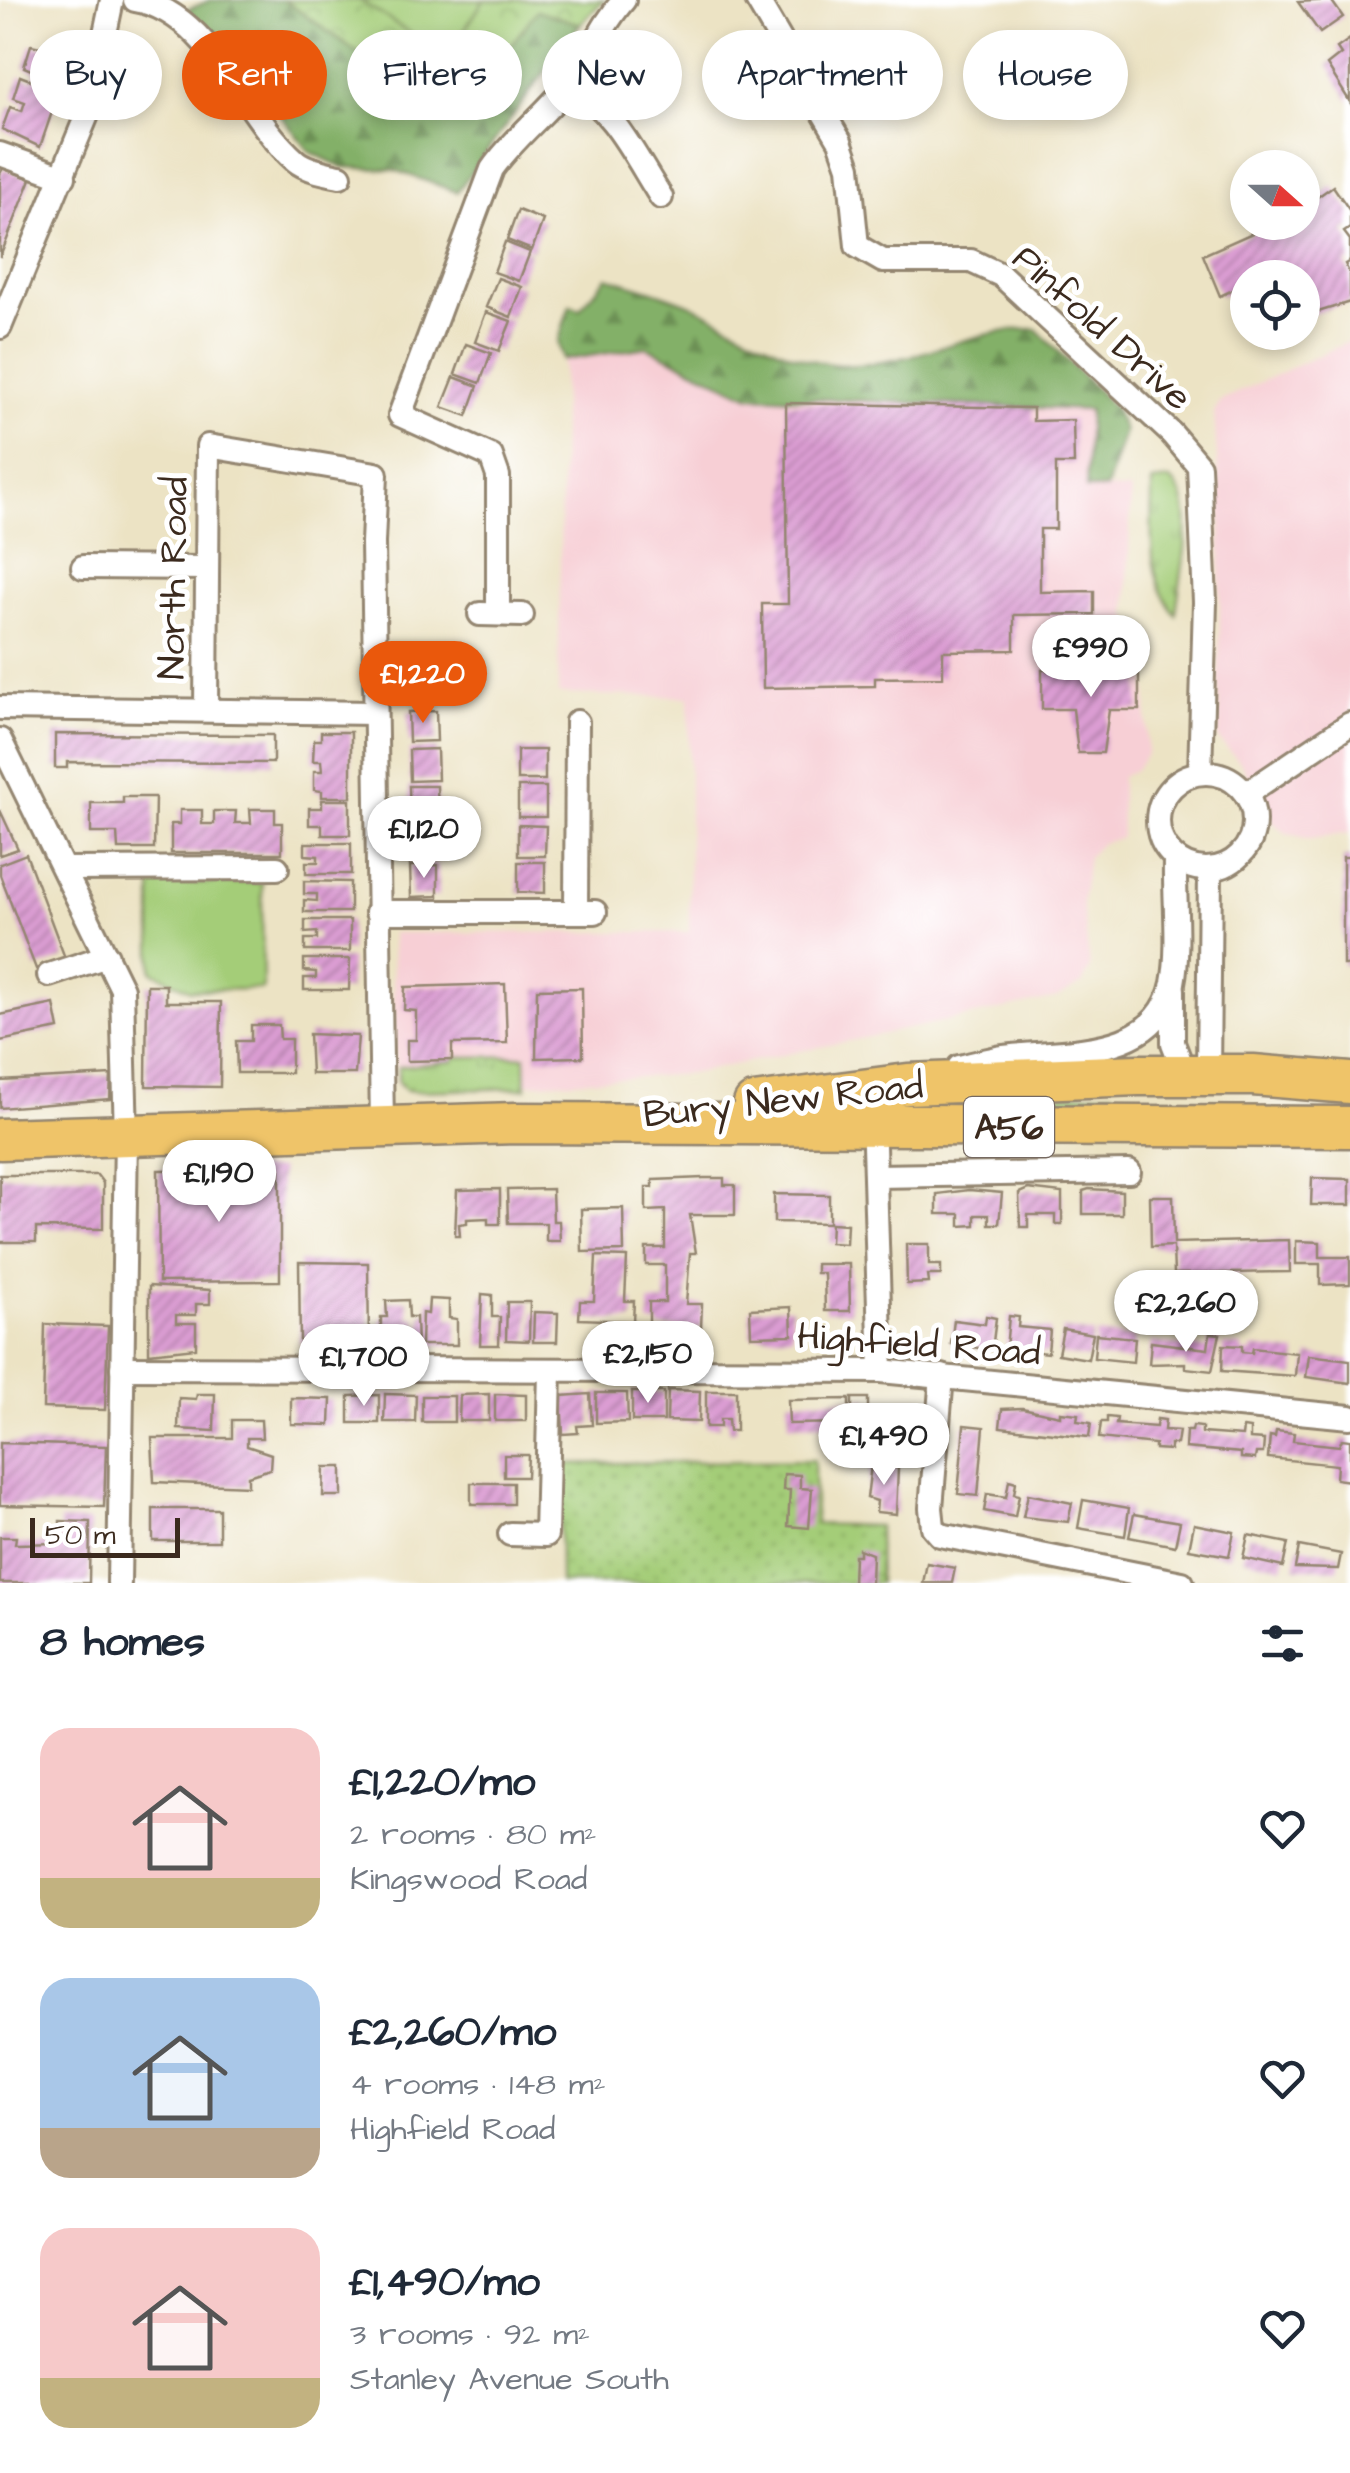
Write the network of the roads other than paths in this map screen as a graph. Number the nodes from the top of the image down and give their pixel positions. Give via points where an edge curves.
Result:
1 (112, 0) edge
2 (135, 0) edge
3 (624, 0) edge
4 (758, 0) edge
5 (601, 30) edge
6 (542, 111) edge
7 (616, 120) edge
8 (0, 154) edge
9 (340, 176) dead end
10 (64, 177) junction
11 (661, 198) dead end
12 (0, 327) edge
13 (83, 568) dead end
14 (207, 568) junction
15 (522, 615) dead end
16 (0, 708) edge
17 (206, 710) junction
18 (375, 713) junction
19 (577, 722) dead end
20 (1350, 724) edge
21 (0, 740) edge
22 (1200, 773) junction
23 (1246, 794) junction
24 (1175, 860) junction
25 (278, 868) dead end
26 (65, 869) junction
27 (1210, 870) junction
28 (377, 912) junction
29 (107, 956) junction
30 (50, 975) dead end
31 (1173, 984) junction
32 (1350, 1083) edge
33 (1196, 1093) junction
34 (884, 1100) junction
35 (1350, 1112) edge
36 (382, 1125) junction
37 (1350, 1127) edge
38 (126, 1136) junction
39 (0, 1140) edge
40 (1129, 1172) dead end
41 (876, 1176) junction
42 (122, 1368) junction
43 (550, 1370) junction
44 (881, 1371) junction
45 (942, 1376) junction
46 (1350, 1417) edge
47 (510, 1534) dead end
48 (120, 1583) edge
49 (1182, 1583) edge

1 - 10 street via 89,110
2 - 9 street via 162,4 197,38 298,162
3 - 5 street
4 - 22 street, Pinfold Drive via 840,141 857,246 882,261 970,261 1001,274 1199,466 1205,602
6 - 15 street via 492,170 400,415 491,456 498,476 489,614
7 - 11 street via 654,169
8 - 10 street
10 - 12 street
13 - 14 street
14 - 17 street, North Road
14 - 18 street, North Road via 208,446 376,474
16 - 17 street
17 - 18 street
18 - 28 street
19 - 28 street via 584,752 585,912
20 - 23 street
21 - 26 street
22 - 23 street via 1226,777
22 - 24 street via 1177,782 1160,805 1160,838
23 - 27 street via 1252,837 1236,860
24 - 27 street
24 - 31 street
25 - 26 street
26 - 29 street
27 - 33 street
28 - 36 street
29 - 30 street
29 - 38 street via 122,988
31 - 33 street via 1172,1043
31 - 34 street via 1158,1013 1131,1038 1102,1048 1002,1057
32 - 33 highway, Bury New Road / A56
33 - 34 highway, Bury New Road / A56
33 - 34 highway, Bury New Road / A56
33 - 35 highway
33 - 37 highway, Bury New Road / A56
34 - 36 highway, Bury New Road / A56
34 - 41 street
36 - 38 highway, Bury New Road / A56
38 - 39 highway, Bury New Road / A56
38 - 42 street
40 - 41 street
41 - 44 street
42 - 43 street, Highfield Road
42 - 48 street
43 - 44 street, Highfield Road
43 - 47 street via 546,1534
44 - 45 street, Highfield Road
45 - 46 street, Highfield Road
45 - 49 street via 932,1508 940,1535

